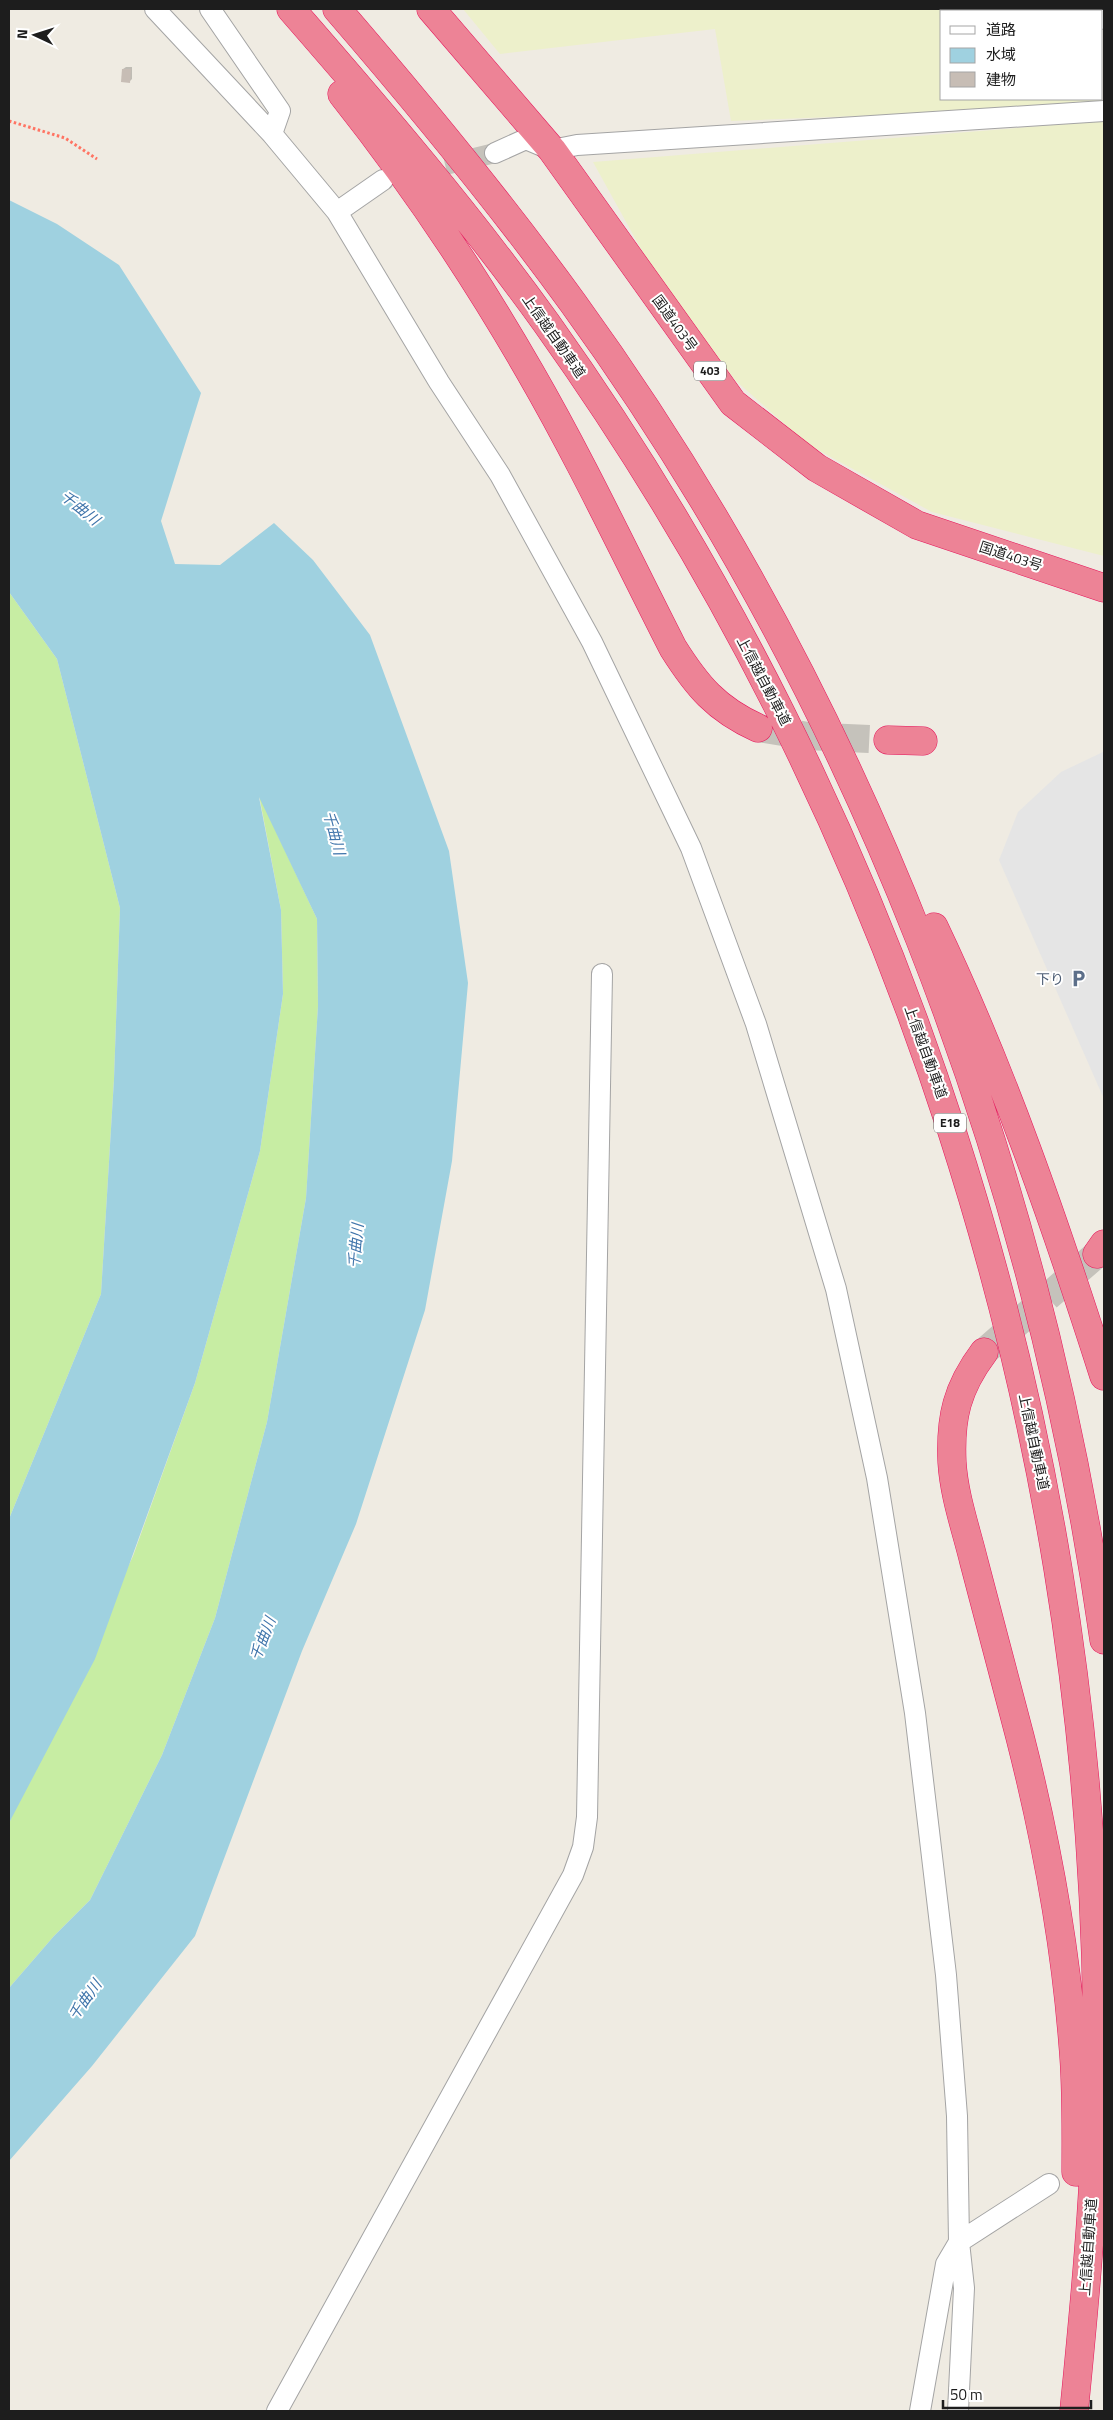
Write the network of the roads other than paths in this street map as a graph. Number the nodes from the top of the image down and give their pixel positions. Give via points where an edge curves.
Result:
1 (155, 9) edge
2 (210, 9) edge
3 (274, 9) edge
4 (291, 9) edge
5 (337, 9) edge
6 (431, 9) edge
7 (1104, 9) edge
8 (1104, 19) edge
9 (1104, 111) edge
10 (272, 134) junction
11 (552, 150) junction
12 (495, 153) tunnel mouth
13 (383, 180) dead end
14 (337, 212) junction
15 (1104, 588) edge
16 (800, 671) junction
17 (758, 728) tunnel mouth
18 (888, 740) tunnel mouth
19 (923, 741) dead end
20 (602, 974) dead end
21 (984, 1352) tunnel mouth
22 (1104, 1376) edge
23 (1104, 1640) edge
24 (1049, 2184) dead end
25 (959, 2242) junction
26 (277, 2411) edge
27 (920, 2411) edge
28 (958, 2411) edge
29 (1072, 2411) edge

1 - 10 street
2 - 10 street via 280,111
3 - 17 highway via 354,110 488,302 572,448 688,672 719,707
4 - 29 highway, 上信越自動車道 / E18 via 424,164 490,247 548,325 667,508 764,680 826,805 868,901 938,1086 994,1271 1021,1380 1051,1525 1077,1692 1088,1802 1098,2022 1089,2251
5 - 16 highway, E18 via 449,141 575,306 695,488
6 - 11 highway, 国道403号 / 403
7 - 8 street
9 - 11 street via 577,145
10 - 14 street
11 - 12 street via 526,139
11 - 15 highway, 国道403号 / 403 via 733,403 817,468 917,526
13 - 14 street
14 - 25 street via 439,382 500,475 592,642 691,848 756,1024 836,1288 877,1478 896,1586 920,1751 946,1975 957,2116
16 - 22 highway via 880,813 980,1029 1023,1135
16 - 23 highway, E18 via 906,905 972,1078 1002,1172 1041,1312 1076,1465
18 - 19 highway
20 - 26 street via 587,1818 583,1847 573,1875
21 - 29 highway via 960,1391 953,1421 952,1465 1035,1798 1052,1875 1064,1959 1073,2047 1076,2144
24 - 25 street
25 - 27 street via 946,2264
25 - 28 street via 964,2288

